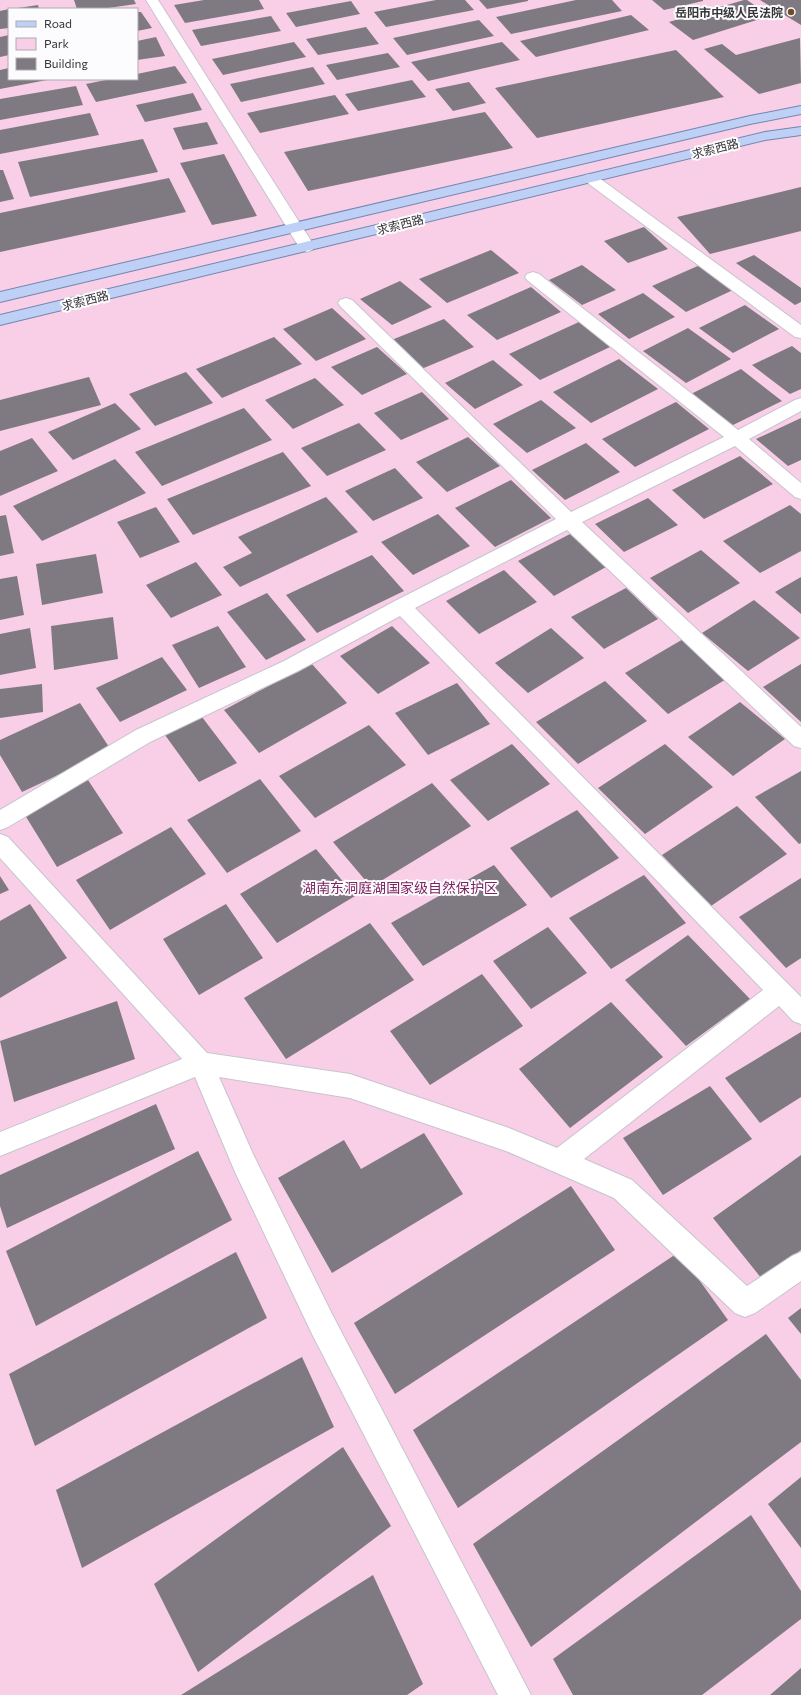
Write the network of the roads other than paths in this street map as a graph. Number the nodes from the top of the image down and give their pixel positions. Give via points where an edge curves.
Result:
1 (152, 0) edge
2 (801, 110) edge
3 (801, 130) edge
4 (590, 178) junction
5 (294, 228) junction
6 (307, 247) junction
7 (533, 277) dead end
8 (0, 297) edge
9 (346, 303) dead end
10 (0, 320) edge
11 (801, 333) edge
12 (801, 404) edge
13 (737, 438) junction
14 (801, 493) edge
15 (569, 521) junction
16 (402, 606) junction
17 (801, 740) edge
18 (0, 822) edge
19 (0, 843) edge
20 (780, 991) junction
21 (801, 1013) edge
22 (201, 1063) junction
23 (0, 1144) edge
24 (560, 1162) junction
25 (801, 1265) edge
26 (515, 1695) edge

1 - 5 street
2 - 5 main road, 求索西路
3 - 4 main road, 求索西路
4 - 6 main road, 求索西路
4 - 11 street
5 - 6 street
5 - 8 main road, 求索西路
6 - 10 main road, 求索西路
7 - 13 street
9 - 15 street
12 - 13 street
13 - 14 street
13 - 15 street
15 - 16 street
15 - 17 street
16 - 18 street via 291,666 143,736
16 - 20 street
19 - 22 street
20 - 21 street
20 - 24 street
22 - 23 street
22 - 24 street via 350,1086 509,1140
22 - 26 street via 244,1164 322,1324
24 - 25 street via 623,1189 745,1303

